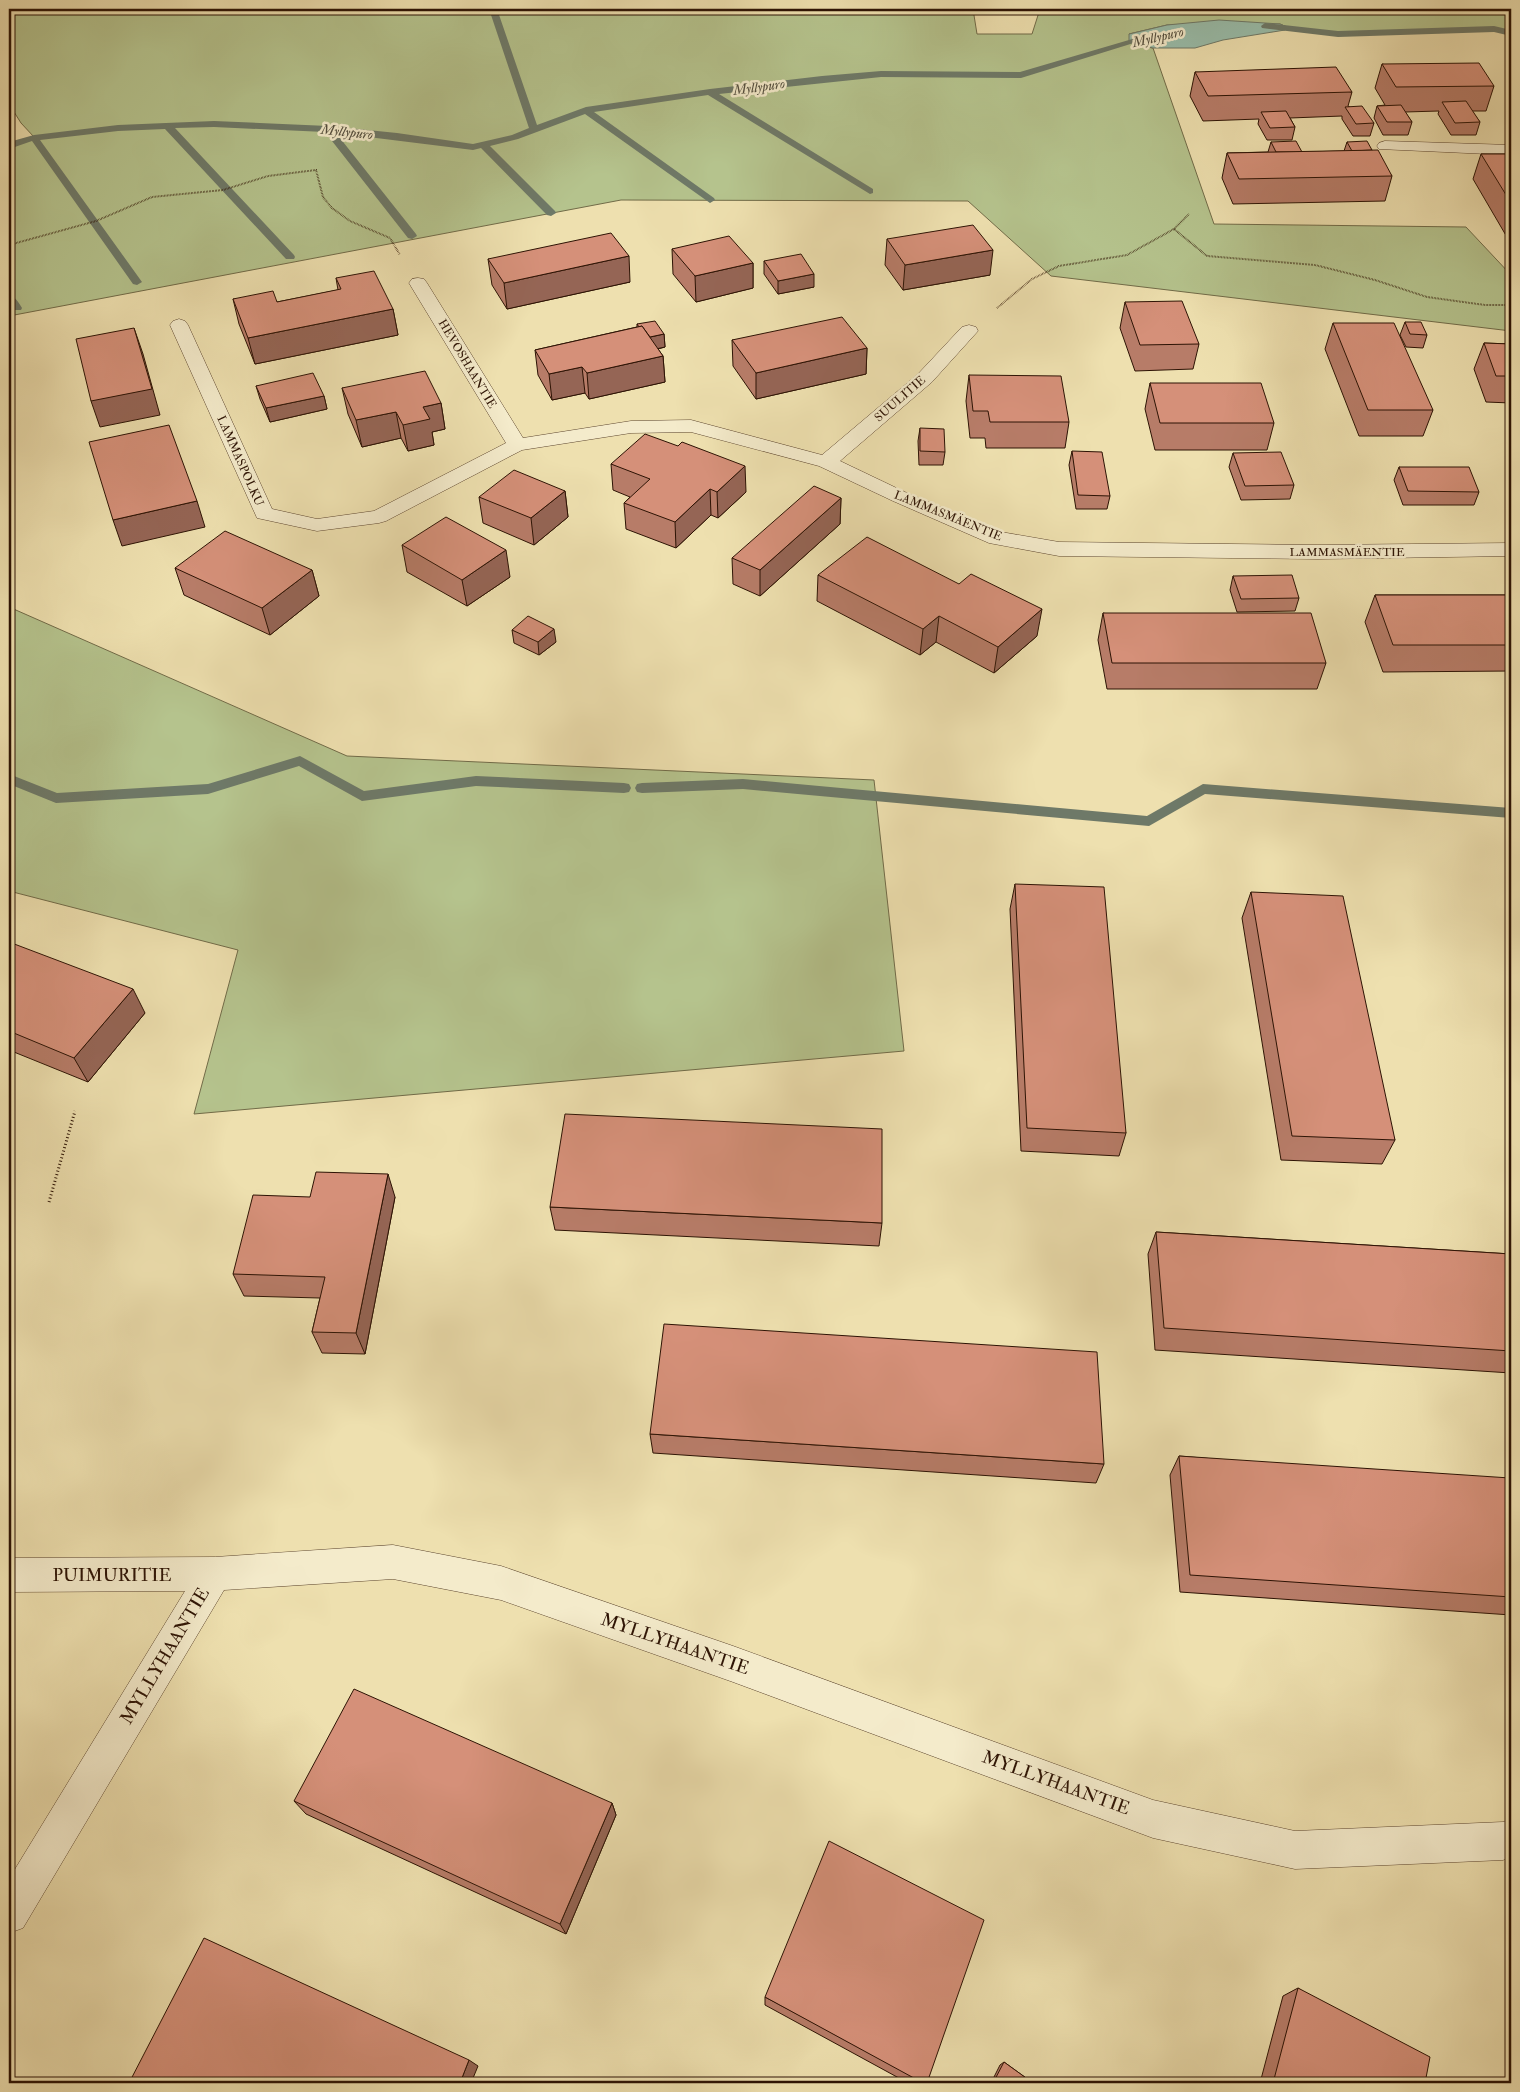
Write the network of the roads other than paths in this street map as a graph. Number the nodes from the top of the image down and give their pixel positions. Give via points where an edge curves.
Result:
1 (1384, 146) dead end
2 (1511, 150) edge
3 (418, 283) road end
4 (179, 325) dead end
5 (969, 331) road end
6 (517, 445) junction
7 (826, 462) junction
8 (1511, 550) edge
9 (214, 1574) junction
10 (9, 1576) edge
11 (1508, 1845) edge
12 (9, 1914) edge

1 - 2 street
3 - 6 street, HEVOSHAANTIE
4 - 6 street, LAMMASPOLKU via 264,514 317,525 379,517
5 - 7 street, SUULITIE via 925,378
6 - 7 street, LAMMASMÄENTIE via 631,426 691,426
7 - 8 street, LAMMASMÄENTIE via 996,538 1059,549
9 - 10 street, PUIMURITIE
9 - 11 street, MYLLYHAANTIE via 393,1562 501,1583 733,1664 1153,1819 1295,1850
9 - 12 street, MYLLYHAANTIE

